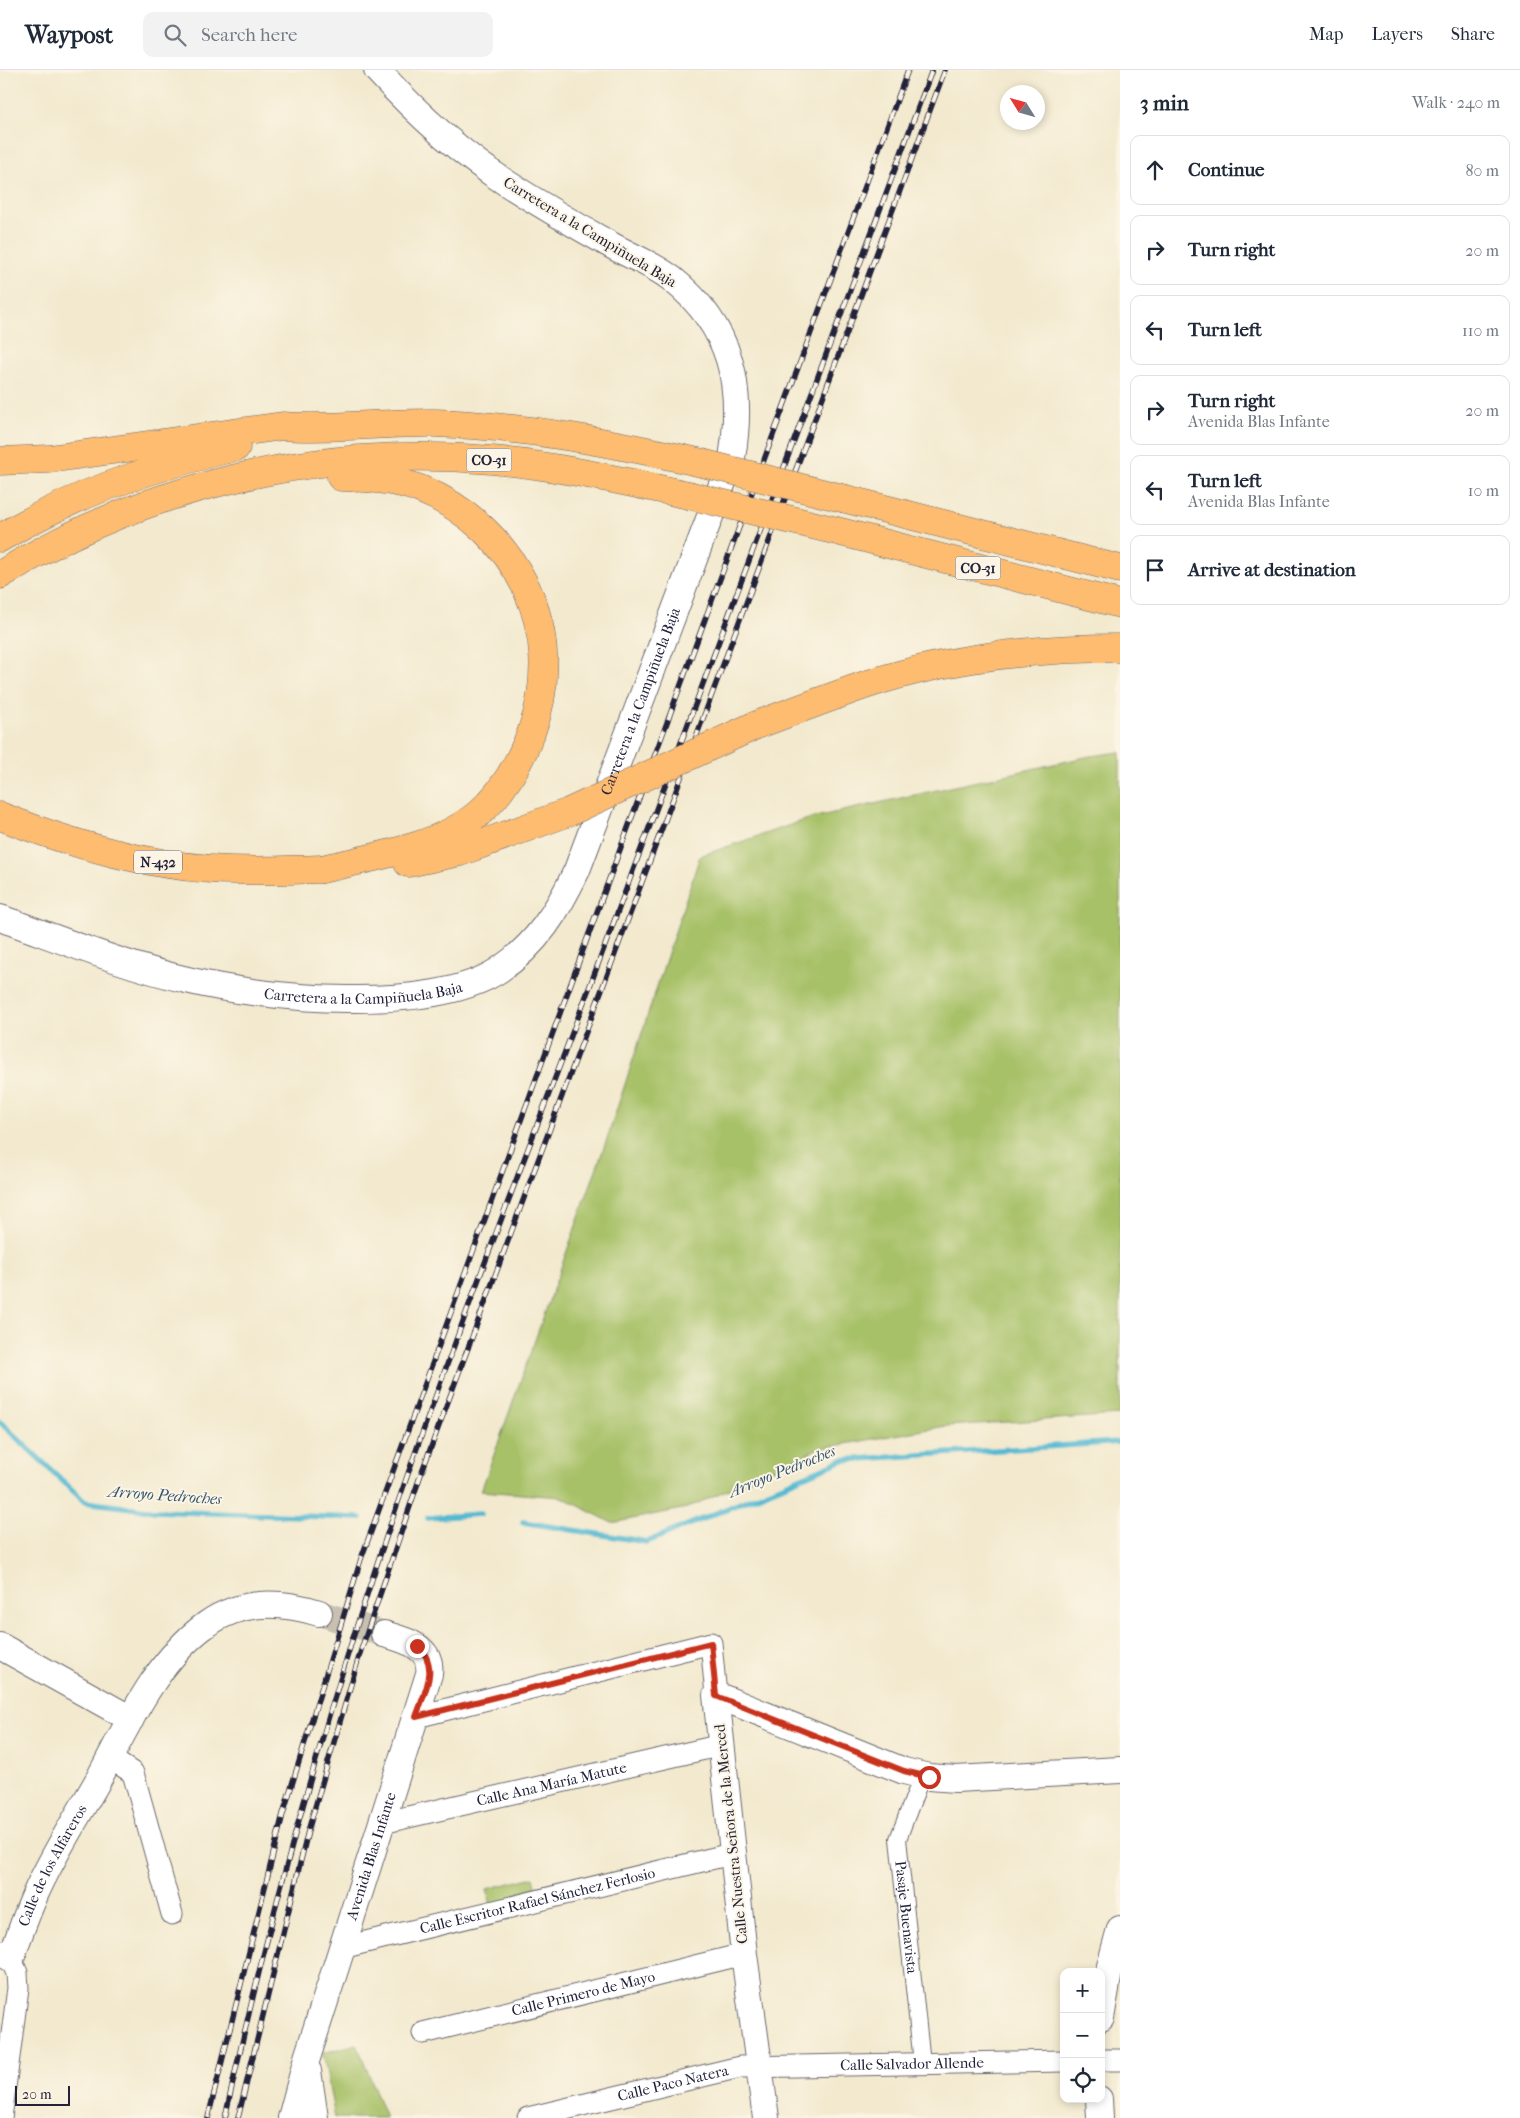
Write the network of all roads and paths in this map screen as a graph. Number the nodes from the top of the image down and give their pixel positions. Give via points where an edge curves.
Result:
1 (377, 70) edge
2 (315, 428) junction
3 (0, 461) edge
4 (288, 468) junction
5 (0, 538) edge
6 (1120, 570) edge
7 (0, 574) edge
8 (1120, 604) edge
9 (1120, 648) edge
10 (0, 816) edge
11 (322, 869) junction
12 (0, 918) edge
13 (319, 1613) tunnel mouth
14 (384, 1634) tunnel mouth
15 (0, 1646) edge
16 (716, 1696) junction
17 (416, 1717) junction
18 (131, 1720) junction
19 (722, 1745) junction
20 (110, 1758) junction
21 (1117, 1773) edge
22 (922, 1776) junction
23 (382, 1824) junction
24 (735, 1853) junction
25 (172, 1914) dead end
26 (1120, 1929) edge
27 (341, 1948) junction
28 (744, 1954) junction
29 (5, 1956) edge
30 (1102, 2013) edge
31 (423, 2033) dead end
32 (307, 2058) junction
33 (1105, 2060) edge
34 (1120, 2060) edge
35 (1060, 2061) edge
36 (922, 2063) junction
37 (759, 2066) junction
38 (1099, 2103) edge
39 (1, 2118) edge
40 (291, 2118) edge
41 (315, 2118) edge
42 (528, 2118) edge
43 (766, 2118) edge
44 (1100, 2118) edge

1 - 12 street, Carretera a la Campiñuela Baja via 413,107 478,163 671,278 711,320 734,370 737,426 732,458 577,870 558,909 517,958 480,981 454,990 407,997 363,999 244,991 188,980 90,952
2 - 3 highway via 283,426 48,459
2 - 5 highway, CO-31 via 140,475 72,501
2 - 6 highway, CO-31, bridge via 435,423 522,430 610,443 702,463
4 - 7 highway, CO-31 via 182,493 122,513
4 - 8 highway, CO-31, bridge via 346,460 405,457 492,460 592,474 837,531
4 - 11 highway via 325,477 377,478 418,488 450,503 480,524 502,547 519,573 534,606 542,640 544,677 538,715 522,756 504,786 478,814 457,829 432,840
9 - 11 highway, bridge via 1066,648 953,663 867,685 754,726 569,812 460,852 376,868
10 - 11 highway, N-432 via 101,851 162,863 211,869
13 - 18 street, Calle de los Alfareros via 261,1604 230,1612 208,1624 173,1655
14 - 17 street, Avenida Blas Infante via 409,1642 427,1654 430,1661
15 - 18 street
16 - 17 street, Calle Nuestra Señora de la Merced via 711,1643
16 - 19 street, Calle Nuestra Señora de la Merced
16 - 22 street
17 - 23 street, Avenida Blas Infante
18 - 20 street, Calle de los Alfareros
19 - 23 street, Calle Ana María Matute
19 - 24 street, Calle Nuestra Señora de la Merced
20 - 25 street via 133,1773
20 - 29 street, Calle de los Alfareros
21 - 22 street via 956,1779
22 - 36 street, Pasaje Buenavista via 898,1839
23 - 27 street, Avenida Blas Infante
24 - 27 street, Calle Escritor Rafael Sánchez Ferlosio
24 - 28 street, Calle Nuestra Señora de la Merced
26 - 30 street
27 - 32 street, Avenida Blas Infante
28 - 31 street, Calle Primero de Mayo
28 - 37 street, Calle Nuestra Señora de la Merced
29 - 39 street, Calle de los Alfareros via 17,1973 18,1988
32 - 40 street, Avenida Blas Infante
32 - 41 street, Avenida Blas Infante
33 - 34 street
35 - 36 street, Calle Salvador Allende
36 - 37 street, Calle Salvador Allende
37 - 42 street, Calle Paco Natera via 740,2067
37 - 43 street, Calle Nuestra Señora de la Merced
38 - 44 street

